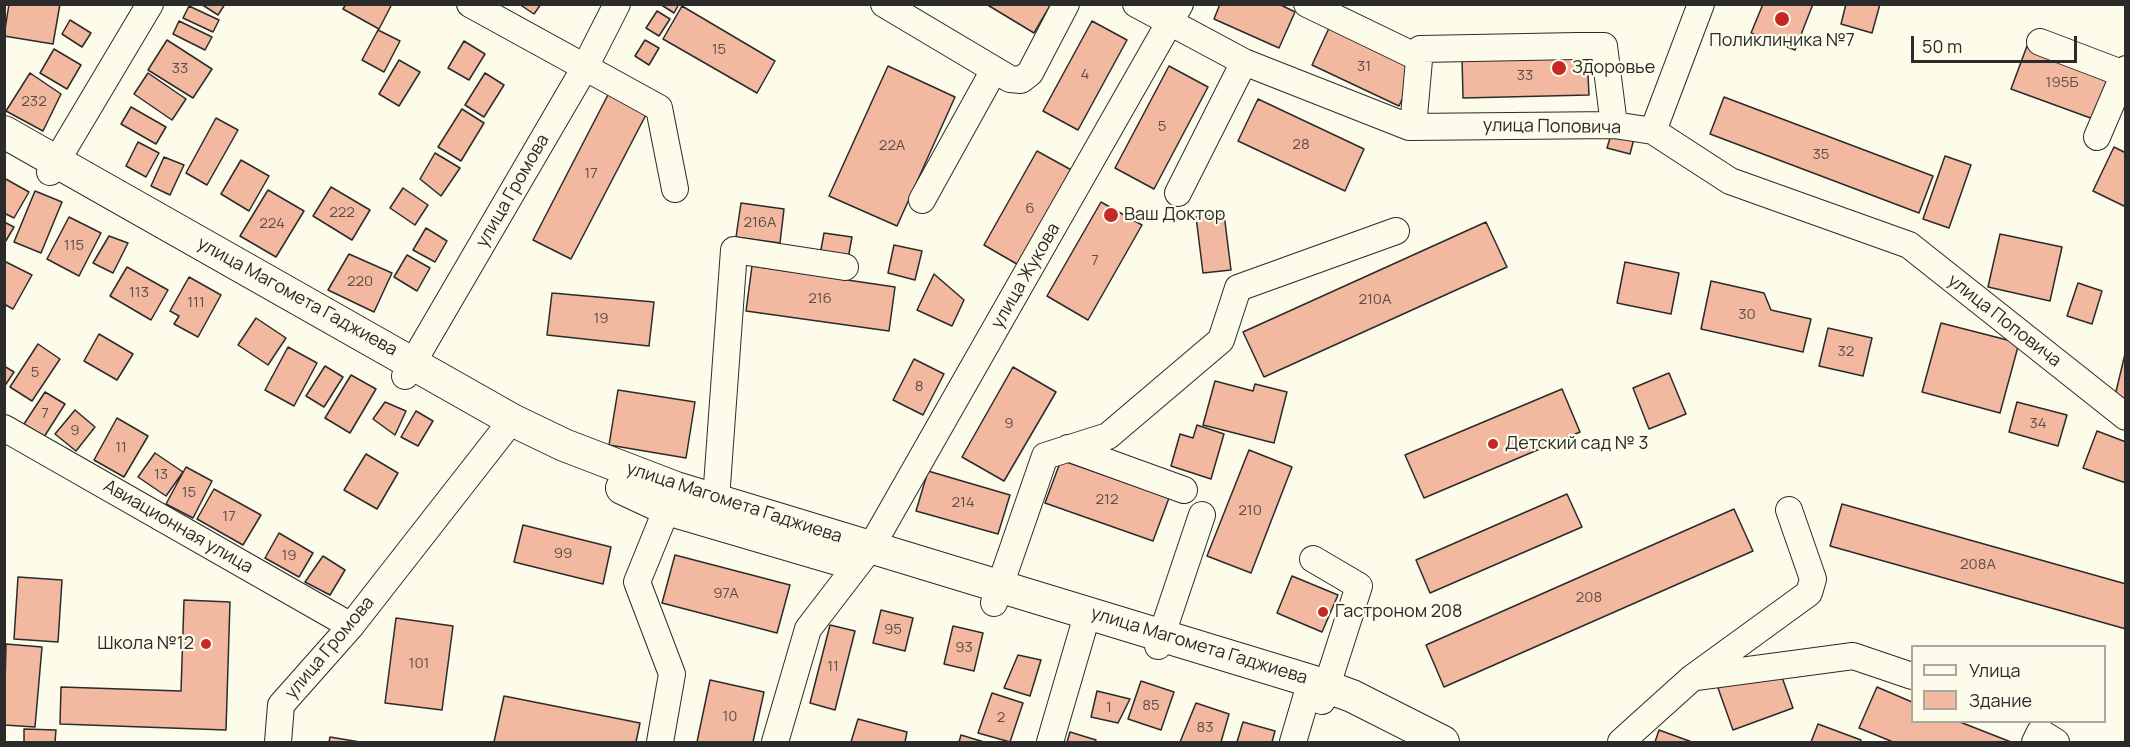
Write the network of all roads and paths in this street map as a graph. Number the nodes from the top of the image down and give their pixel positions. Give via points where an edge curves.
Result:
1 (150, 4) edge
2 (470, 4) edge
3 (617, 4) edge
4 (1066, 4) edge
5 (1136, 4) edge
6 (1306, 4) edge
7 (1701, 4) edge
8 (893, 7) edge
9 (1175, 14) edge
10 (2040, 42) dead end
11 (1419, 58) junction
12 (1244, 62) junction
13 (584, 69) junction
14 (994, 70) junction
15 (2125, 72) edge
16 (1614, 125) junction
17 (1413, 127) junction
18 (1653, 131) junction
19 (4, 132) edge
20 (2097, 137) dead end
21 (4, 146) edge
22 (54, 167) junction
23 (675, 189) dead end
24 (1178, 193) dead end
25 (922, 200) dead end
26 (1396, 231) dead end
27 (845, 267) dead end
28 (409, 369) junction
29 (2126, 417) edge
30 (509, 426) junction
31 (4, 428) edge
32 (1068, 448) junction
33 (1184, 490) dead end
34 (671, 498) junction
35 (713, 510) junction
36 (1790, 510) dead end
37 (1202, 515) dead end
38 (865, 556) junction
39 (1313, 559) dead end
40 (997, 594) junction
41 (1085, 618) junction
42 (351, 626) junction
43 (1159, 640) junction
44 (1911, 676) edge
45 (1692, 678) junction
46 (1316, 691) junction
47 (278, 742) edge
48 (660, 742) edge
49 (775, 742) edge
50 (1050, 742) edge
51 (1293, 742) edge
52 (1406, 742) edge
53 (1443, 742) edge
54 (1621, 742) edge

1 - 22 street
2 - 13 street
3 - 13 street, улица Громова
4 - 14 street via 1030,73 1021,80
5 - 9 street, улица Поповича
6 - 11 street
7 - 18 street
8 - 14 street
9 - 12 street, улица Поповича
9 - 38 street, улица Жукова
10 - 15 street
11 - 16 street via 1420,49 1604,46
11 - 17 street
12 - 17 street, улица Поповича
12 - 24 street
13 - 23 street via 659,108
13 - 28 street, улица Громова
14 - 25 street
15 - 20 street
16 - 17 street, улица Поповича
16 - 18 street, улица Поповича
18 - 29 street, улица Поповича via 1730,181 1909,245
19 - 22 main road, улица Магомета Гаджиева
21 - 22 main road, улица Магомета Гаджиева
22 - 28 main road, улица Магомета Гаджиева
26 - 32 street via 1238,288 1221,340 1108,436
27 - 35 street via 734,250
28 - 30 main road, улица Магомета Гаджиева
30 - 34 main road, улица Магомета Гаджиева
30 - 42 street, улица Громова
31 - 42 street, Авиационная улица
32 - 33 street
32 - 40 street via 1045,456
34 - 35 main road, улица Магомета Гаджиева
34 - 48 street via 637,582 672,674
35 - 38 main road, улица Магомета Гаджиева
36 - 45 street via 1813,579 1809,593
37 - 43 street
38 - 40 main road, улица Магомета Гаджиева
38 - 49 street, улица Жукова via 808,629
39 - 46 street via 1359,586
40 - 41 main road, улица Магомета Гаджиева
41 - 43 main road, улица Магомета Гаджиева
41 - 50 street
42 - 47 street, улица Громова via 281,705
43 - 46 main road, улица Магомета Гаджиева
44 - 45 street via 1853,656
45 - 54 street
46 - 51 street
46 - 52 main road, улица Магомета Гаджиева
46 - 53 main road, улица Магомета Гаджиева via 1352,696

